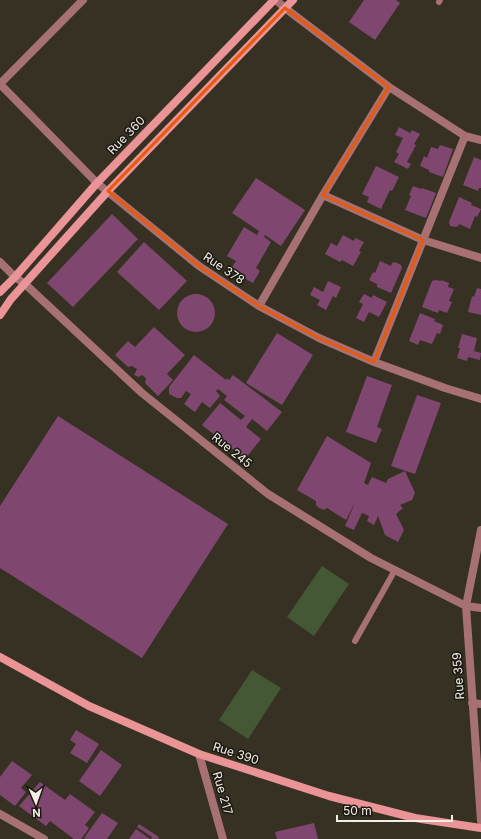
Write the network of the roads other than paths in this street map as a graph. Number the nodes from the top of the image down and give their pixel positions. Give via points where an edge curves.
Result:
1 (83, 0) edge
2 (275, 0) edge
3 (293, 0) edge
4 (285, 8) junction
5 (0, 84) edge
6 (389, 87) junction
7 (465, 136) junction
8 (481, 140) edge
9 (97, 183) junction
10 (108, 191) junction
11 (322, 195) junction
12 (423, 240) junction
13 (481, 258) edge
14 (0, 262) edge
15 (14, 277) junction
16 (24, 284) junction
17 (0, 292) edge
18 (259, 306) junction
19 (0, 315) edge
20 (374, 362) junction
21 (481, 398) edge
22 (481, 530) edge
23 (395, 570) junction
24 (466, 606) junction
25 (481, 608) edge
26 (355, 641) dead end
27 (0, 657) edge
28 (477, 704) edge
29 (199, 754) junction
30 (0, 814) edge
31 (481, 821) edge
32 (481, 828) edge
33 (44, 839) edge
34 (223, 839) edge

1 - 5 street
2 - 4 street
2 - 9 main road, Rue 360
3 - 4 main road
4 - 6 street
4 - 10 main road
5 - 9 street, Rue 378
6 - 7 street
6 - 11 street
7 - 8 street
7 - 12 street
9 - 10 street, Rue 378
9 - 15 main road, Rue 360
10 - 16 main road
10 - 18 street, Rue 378 via 199,266
11 - 12 street
11 - 18 street
12 - 13 street
12 - 20 street
14 - 15 street, Rue 245
15 - 16 street, Rue 245
15 - 17 main road, Rue 360
16 - 19 main road
16 - 23 street, Rue 245 via 142,393 268,494 371,558
18 - 20 street, Rue 378 via 319,338
20 - 21 street, Rue 378 via 445,388
22 - 24 street, Rue 359
23 - 24 street, Rue 245
23 - 26 lane
24 - 25 street, Rue 245
24 - 28 street, Rue 359
27 - 29 main road, Rue 390 via 89,706
28 - 31 street, Rue 359
29 - 32 main road, Rue 390 via 329,796 415,818
29 - 34 street, Rue 217
30 - 33 street

